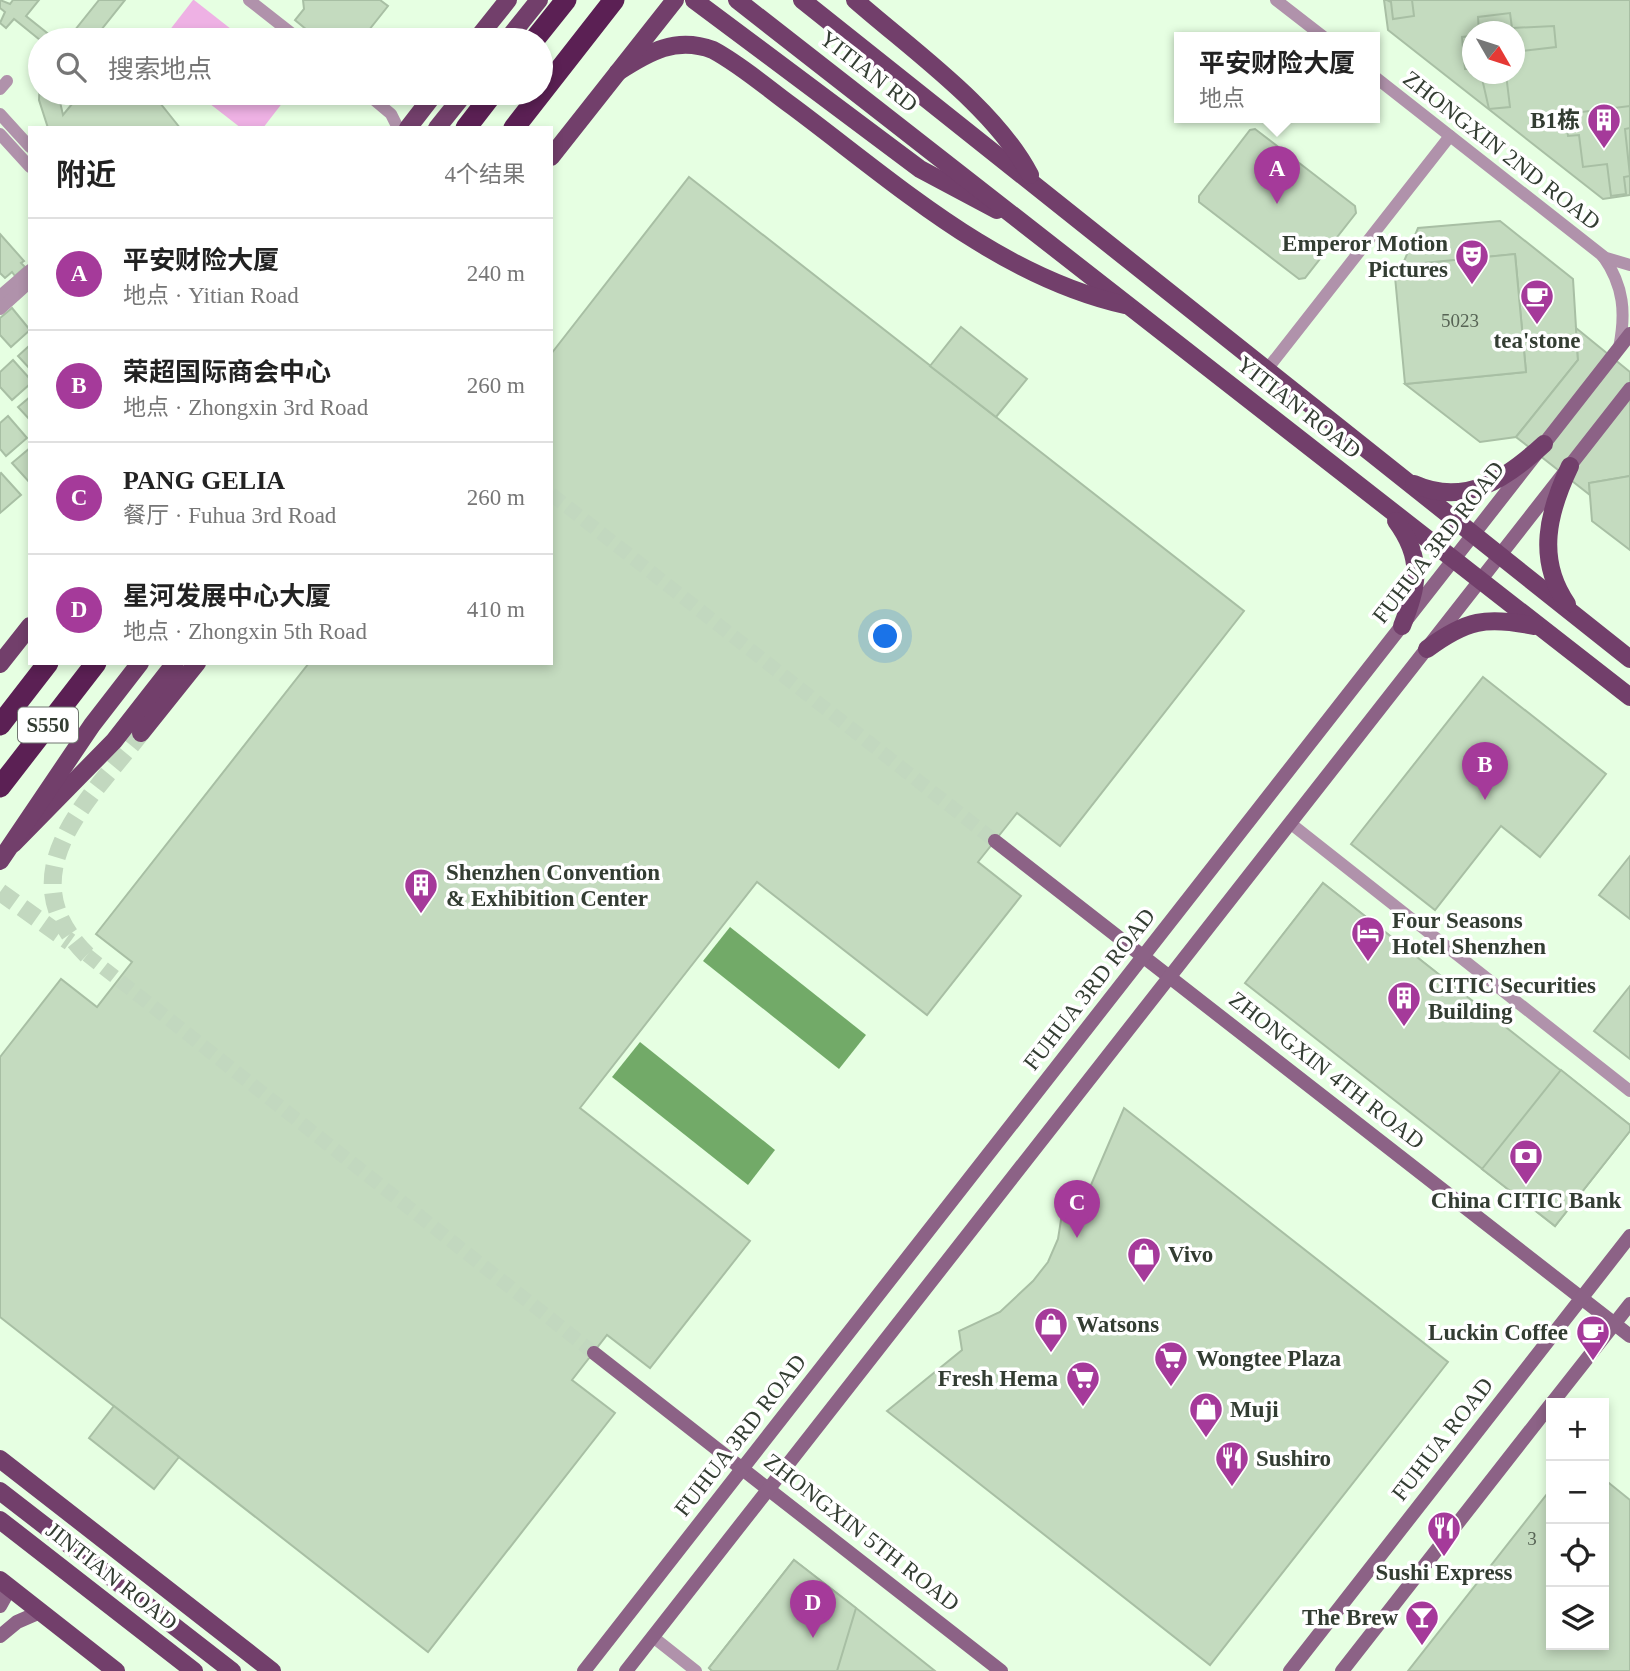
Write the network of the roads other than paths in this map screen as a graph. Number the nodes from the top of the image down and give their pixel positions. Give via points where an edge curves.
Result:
1 (249, 0) edge
2 (508, 0) edge
3 (539, 0) edge
4 (566, 0) edge
5 (614, 0) edge
6 (675, 0) edge
7 (694, 0) edge
8 (737, 0) edge
9 (802, 0) edge
10 (855, 0) edge
11 (1276, 0) edge
12 (285, 28) edge
13 (486, 28) edge
14 (517, 28) edge
15 (544, 28) edge
16 (1317, 32) edge
17 (618, 72) junction
18 (553, 78) edge
19 (1380, 81) edge
20 (382, 105) edge
21 (426, 105) edge
22 (456, 105) edge
23 (484, 105) edge
24 (532, 105) edge
25 (386, 108) junction
26 (424, 108) junction
27 (0, 114) edge
28 (962, 125) joint
29 (397, 126) edge
30 (410, 126) edge
31 (440, 126) edge
32 (468, 126) edge
33 (516, 126) edge
34 (0, 134) edge
35 (1450, 136) junction
36 (28, 145) edge
37 (553, 154) edge
38 (938, 155) joint
39 (28, 165) edge
40 (1035, 184) junction
41 (1023, 221) junction
42 (1603, 256) junction
43 (1630, 265) edge
44 (28, 272) edge
45 (28, 284) edge
46 (0, 296) edge
47 (1133, 307) junction
48 (0, 309) edge
49 (1630, 334) edge
50 (1619, 348) junction
51 (1265, 372) junction
52 (1630, 389) edge
53 (1544, 444) junction
54 (1570, 466) junction
55 (1399, 478) junction
56 (1378, 500) junction
57 (1472, 536) junction
58 (1499, 556) junction
59 (1454, 559) junction
60 (1480, 580) junction
61 (1575, 615) junction
62 (1402, 626) junction
63 (1540, 627) junction
64 (28, 629) edge
65 (1427, 649) junction
66 (1630, 659) edge
67 (0, 664) edge
68 (46, 665) edge
69 (94, 665) edge
70 (139, 665) edge
71 (173, 665) edge
72 (195, 665) edge
73 (1630, 697) edge
74 (0, 725) edge
75 (141, 733) tunnel mouth
76 (0, 787) edge
77 (1290, 823) junction
78 (995, 841) tunnel mouth
79 (13, 844) junction
80 (0, 861) edge
81 (1143, 957) junction
82 (1170, 977) junction
83 (1630, 1091) edge
84 (1630, 1236) edge
85 (1581, 1298) junction
86 (1630, 1304) edge
87 (1614, 1324) junction
88 (1630, 1336) edge
89 (594, 1353) tunnel mouth
90 (1557, 1398) edge
91 (1546, 1412) edge
92 (0, 1459) edge
93 (743, 1467) junction
94 (769, 1488) junction
95 (0, 1491) edge
96 (69, 1513) junction
97 (0, 1519) edge
98 (3, 1584) edge
99 (0, 1605) edge
100 (40, 1612) junction
101 (0, 1636) edge
102 (653, 1637) junction
103 (116, 1671) edge
104 (194, 1671) edge
105 (232, 1671) edge
106 (272, 1671) edge
107 (584, 1671) edge
108 (626, 1671) edge
109 (696, 1671) edge
110 (1002, 1671) edge
111 (1290, 1671) edge
112 (1342, 1671) edge

1 - 12 street
2 - 13 main road
3 - 14 main road
4 - 15 highway
5 - 18 highway
6 - 17 main road
7 - 41 main road via 920,169 969,198
8 - 38 main road, YITIAN RD
9 - 28 main road, YITIAN RD
10 - 40 main road via 991,121 1016,150
11 - 16 street
17 - 37 main road
17 - 47 main road via 674,44 713,50 985,247 1092,297
19 - 35 street, ZHONGXIN 2ND ROAD
20 - 25 street
21 - 26 main road
22 - 31 main road
23 - 32 highway
24 - 33 highway
25 - 26 street via 400,115
25 - 29 street
26 - 30 main road
27 - 36 street
28 - 40 main road, YITIAN ROAD
34 - 39 street
35 - 42 street, ZHONGXIN 2ND ROAD
35 - 51 street
38 - 41 main road, YITIAN ROAD
40 - 51 main road, YITIAN ROAD
41 - 47 main road, YITIAN ROAD
42 - 43 street, ZHONGXIN 2ND ROAD
42 - 50 street, ZHONGXIN 2ND ROAD via 1622,292
44 - 46 street
45 - 48 street
47 - 56 main road, YITIAN ROAD
49 - 50 street, FUHUA 3RD ROAD
50 - 53 street, FUHUA 3RD ROAD
51 - 55 main road, YITIAN ROAD
52 - 54 street
53 - 55 main road via 1502,478 1480,489 1455,494 1428,491
53 - 57 street, FUHUA 3RD ROAD
54 - 58 street
54 - 61 main road via 1555,498 1547,550 1557,590
55 - 57 main road, YITIAN ROAD
56 - 59 main road, YITIAN ROAD
56 - 62 main road via 1411,544 1416,564 1412,600
57 - 58 main road, YITIAN ROAD
57 - 59 street, FUHUA 3RD ROAD
58 - 60 street
58 - 61 main road, YITIAN ROAD
59 - 60 main road, YITIAN ROAD
59 - 62 street, FUHUA 3RD ROAD
60 - 63 main road, YITIAN ROAD
60 - 65 street
61 - 66 main road, YITIAN ROAD
62 - 81 street, FUHUA 3RD ROAD
63 - 65 main road via 1486,620 1453,630
63 - 73 main road, YITIAN ROAD
64 - 67 main road
65 - 77 street
68 - 74 highway, S550
69 - 76 highway, S550
70 - 79 main road via 61,769
71 - 79 main road via 114,741
72 - 75 main road
77 - 82 street
77 - 83 street
78 - 81 street, ZHONGXIN 4TH ROAD
79 - 80 main road
81 - 82 street, ZHONGXIN 4TH ROAD
81 - 93 street, FUHUA 3RD ROAD
82 - 85 street, ZHONGXIN 4TH ROAD
82 - 94 street
84 - 85 street, FUHUA ROAD
85 - 87 street, ZHONGXIN 4TH ROAD
85 - 111 street, FUHUA ROAD
86 - 87 street
87 - 88 street, ZHONGXIN 4TH ROAD
87 - 90 street
89 - 93 street, ZHONGXIN 5TH ROAD
91 - 112 street
92 - 96 main road
93 - 94 street, ZHONGXIN 5TH ROAD
93 - 107 street, FUHUA 3RD ROAD
94 - 102 street
94 - 110 street, ZHONGXIN 5TH ROAD
95 - 105 main road, bridge
96 - 97 main road
96 - 106 main road
97 - 104 main road, JINTIAN ROAD
98 - 99 street
98 - 100 main road
100 - 101 street
100 - 103 main road
102 - 108 street
102 - 109 street

